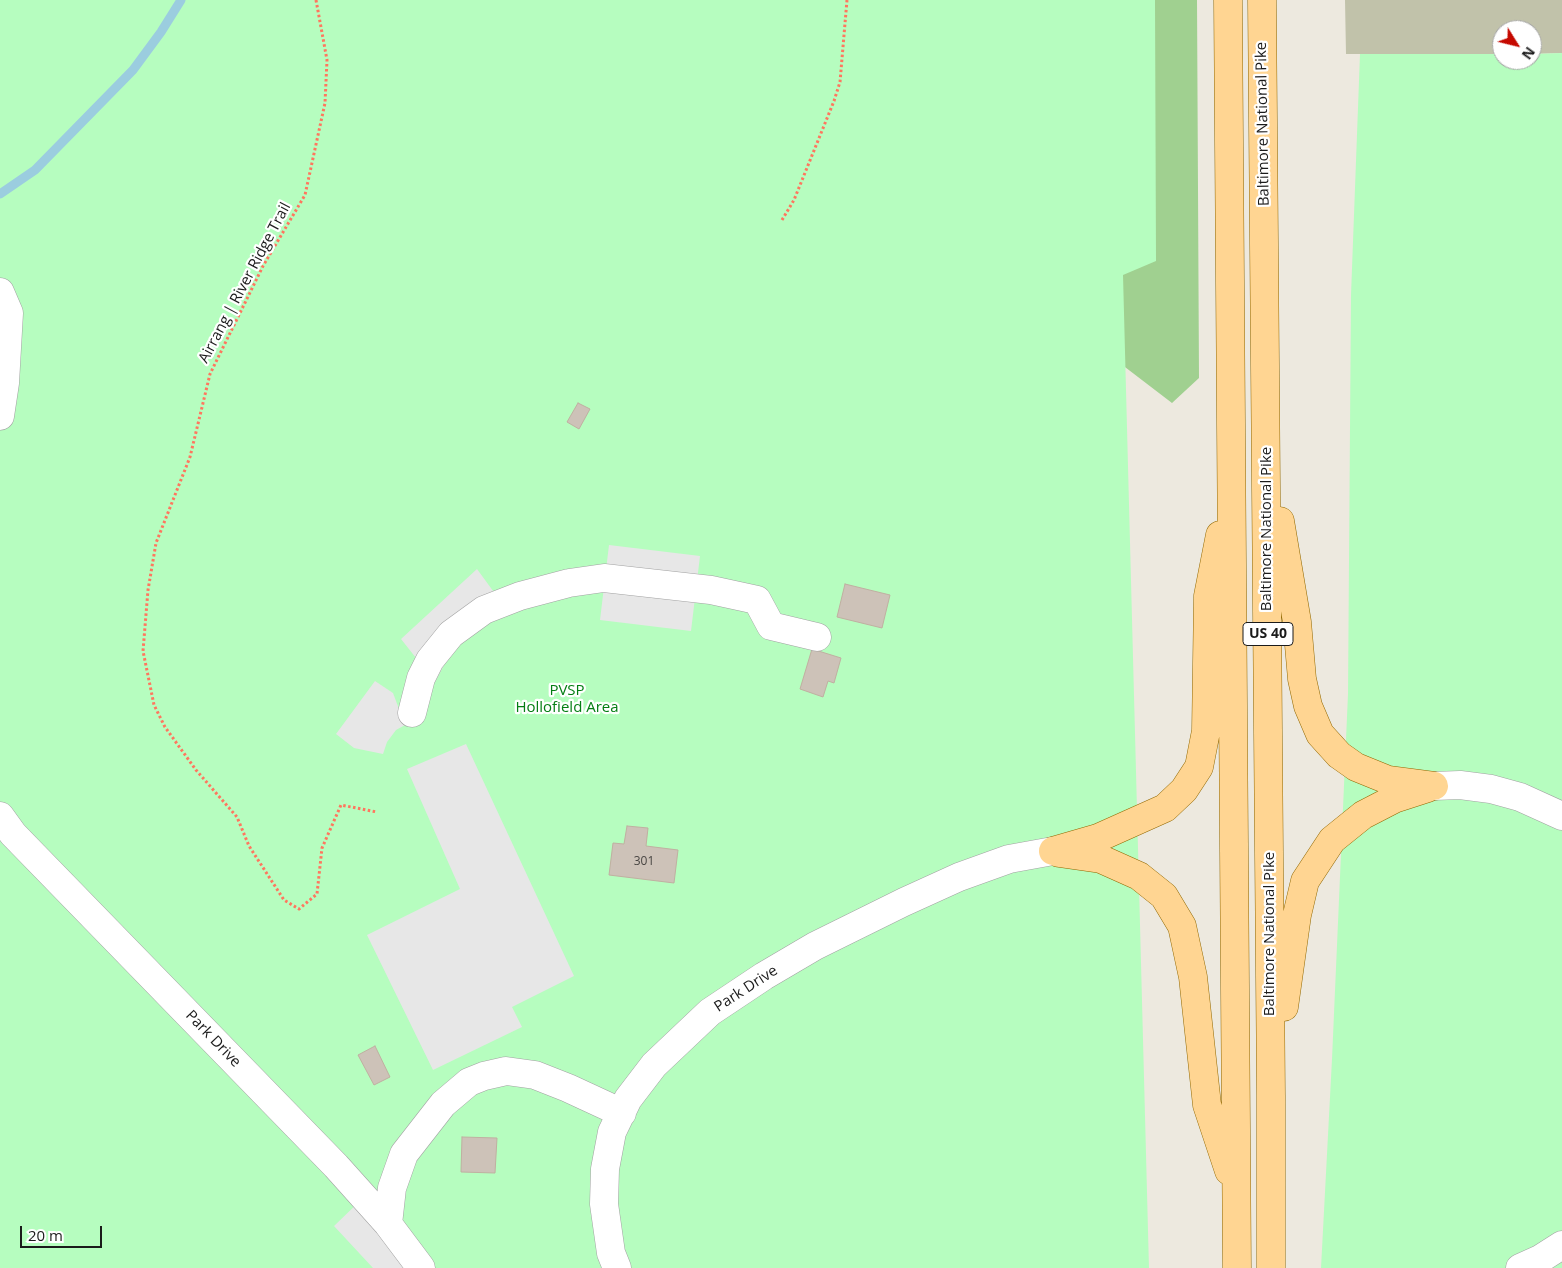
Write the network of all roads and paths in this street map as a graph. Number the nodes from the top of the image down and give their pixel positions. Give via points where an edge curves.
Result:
1 (316, 0) edge
2 (847, 0) edge
3 (1228, 0) edge
4 (1262, 0) edge
5 (782, 220) dead end
6 (0, 292) edge
7 (0, 416) edge
8 (1266, 440) junction
9 (1231, 482) junction
10 (817, 637) dead end
11 (412, 714) dead end
12 (1434, 786) junction
13 (1559, 809) edge
14 (377, 812) dead end
15 (0, 816) edge
16 (1053, 852) junction
17 (1271, 1095) junction
18 (622, 1113) junction
19 (1236, 1196) junction
20 (388, 1224) junction
21 (1562, 1245) edge
22 (421, 1268) edge
23 (617, 1268) edge
24 (1237, 1268) edge
25 (1271, 1268) edge
26 (1520, 1268) edge

1 - 14 path, Airrang | River Ridge Trail via 327,60 325,103 305,195 264,266 210,374 190,457 156,543 143,651 154,705 165,726 196,770 237,817 248,846 284,900 299,908 317,894 322,848 341,805
2 - 5 path via 840,82 794,200
3 - 9 main road, US 40
4 - 8 main road, Baltimore National Pike / US 40
6 - 7 street via 9,313
8 - 12 main road via 1297,622 1302,679 1308,706 1320,734 1339,755 1356,767 1388,780
8 - 17 main road, Baltimore National Pike / US 40
9 - 16 main road via 1208,596 1206,731 1199,767 1184,790 1165,808 1098,838
9 - 19 main road, US 40
10 - 11 street via 771,626 757,600 720,592 604,578 569,583 484,610 451,634 430,660 421,678
12 - 13 street via 1491,789
12 - 17 main road via 1394,799 1363,815 1332,840 1305,881 1297,915
15 - 20 street, Park Drive via 13,834 336,1166
16 - 18 street, Park Drive via 1009,859 959,877 815,946 764,976 710,1012 654,1065 628,1099
16 - 19 main road via 1101,859 1139,876 1164,896 1182,926 1193,977 1207,1105
17 - 25 main road, Baltimore National Pike / US 40
18 - 20 street via 535,1075 506,1071 469,1082 443,1104 404,1154 392,1188
18 - 23 street, Park Drive via 612,1132 604,1195 611,1253
19 - 24 main road, US 40
20 - 22 street, Park Drive
21 - 26 street

